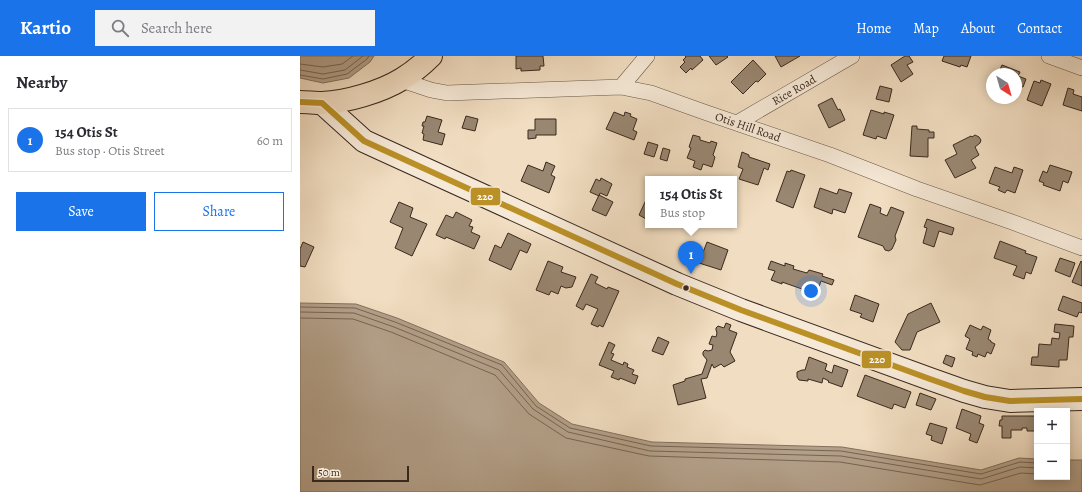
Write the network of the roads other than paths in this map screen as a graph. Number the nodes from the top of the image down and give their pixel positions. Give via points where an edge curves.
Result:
1 (431, 56) edge
2 (647, 56) edge
3 (852, 56) edge
4 (1049, 56) edge
5 (1082, 68) edge
6 (401, 80) junction
7 (622, 87) junction
8 (300, 102) edge
9 (322, 103) junction
10 (736, 123) junction
11 (1082, 248) edge
12 (1080, 395) edge

1 - 6 main road
2 - 7 street
3 - 10 street, Rice Road
4 - 5 street
6 - 7 street, Otis Hill Road via 447,93
6 - 9 main road via 354,99
7 - 10 street, Otis Hill Road via 651,93
8 - 9 main road
9 - 12 street via 364,141 377,148 677,284 741,310 971,393 1010,401
10 - 11 street, Otis Hill Road

